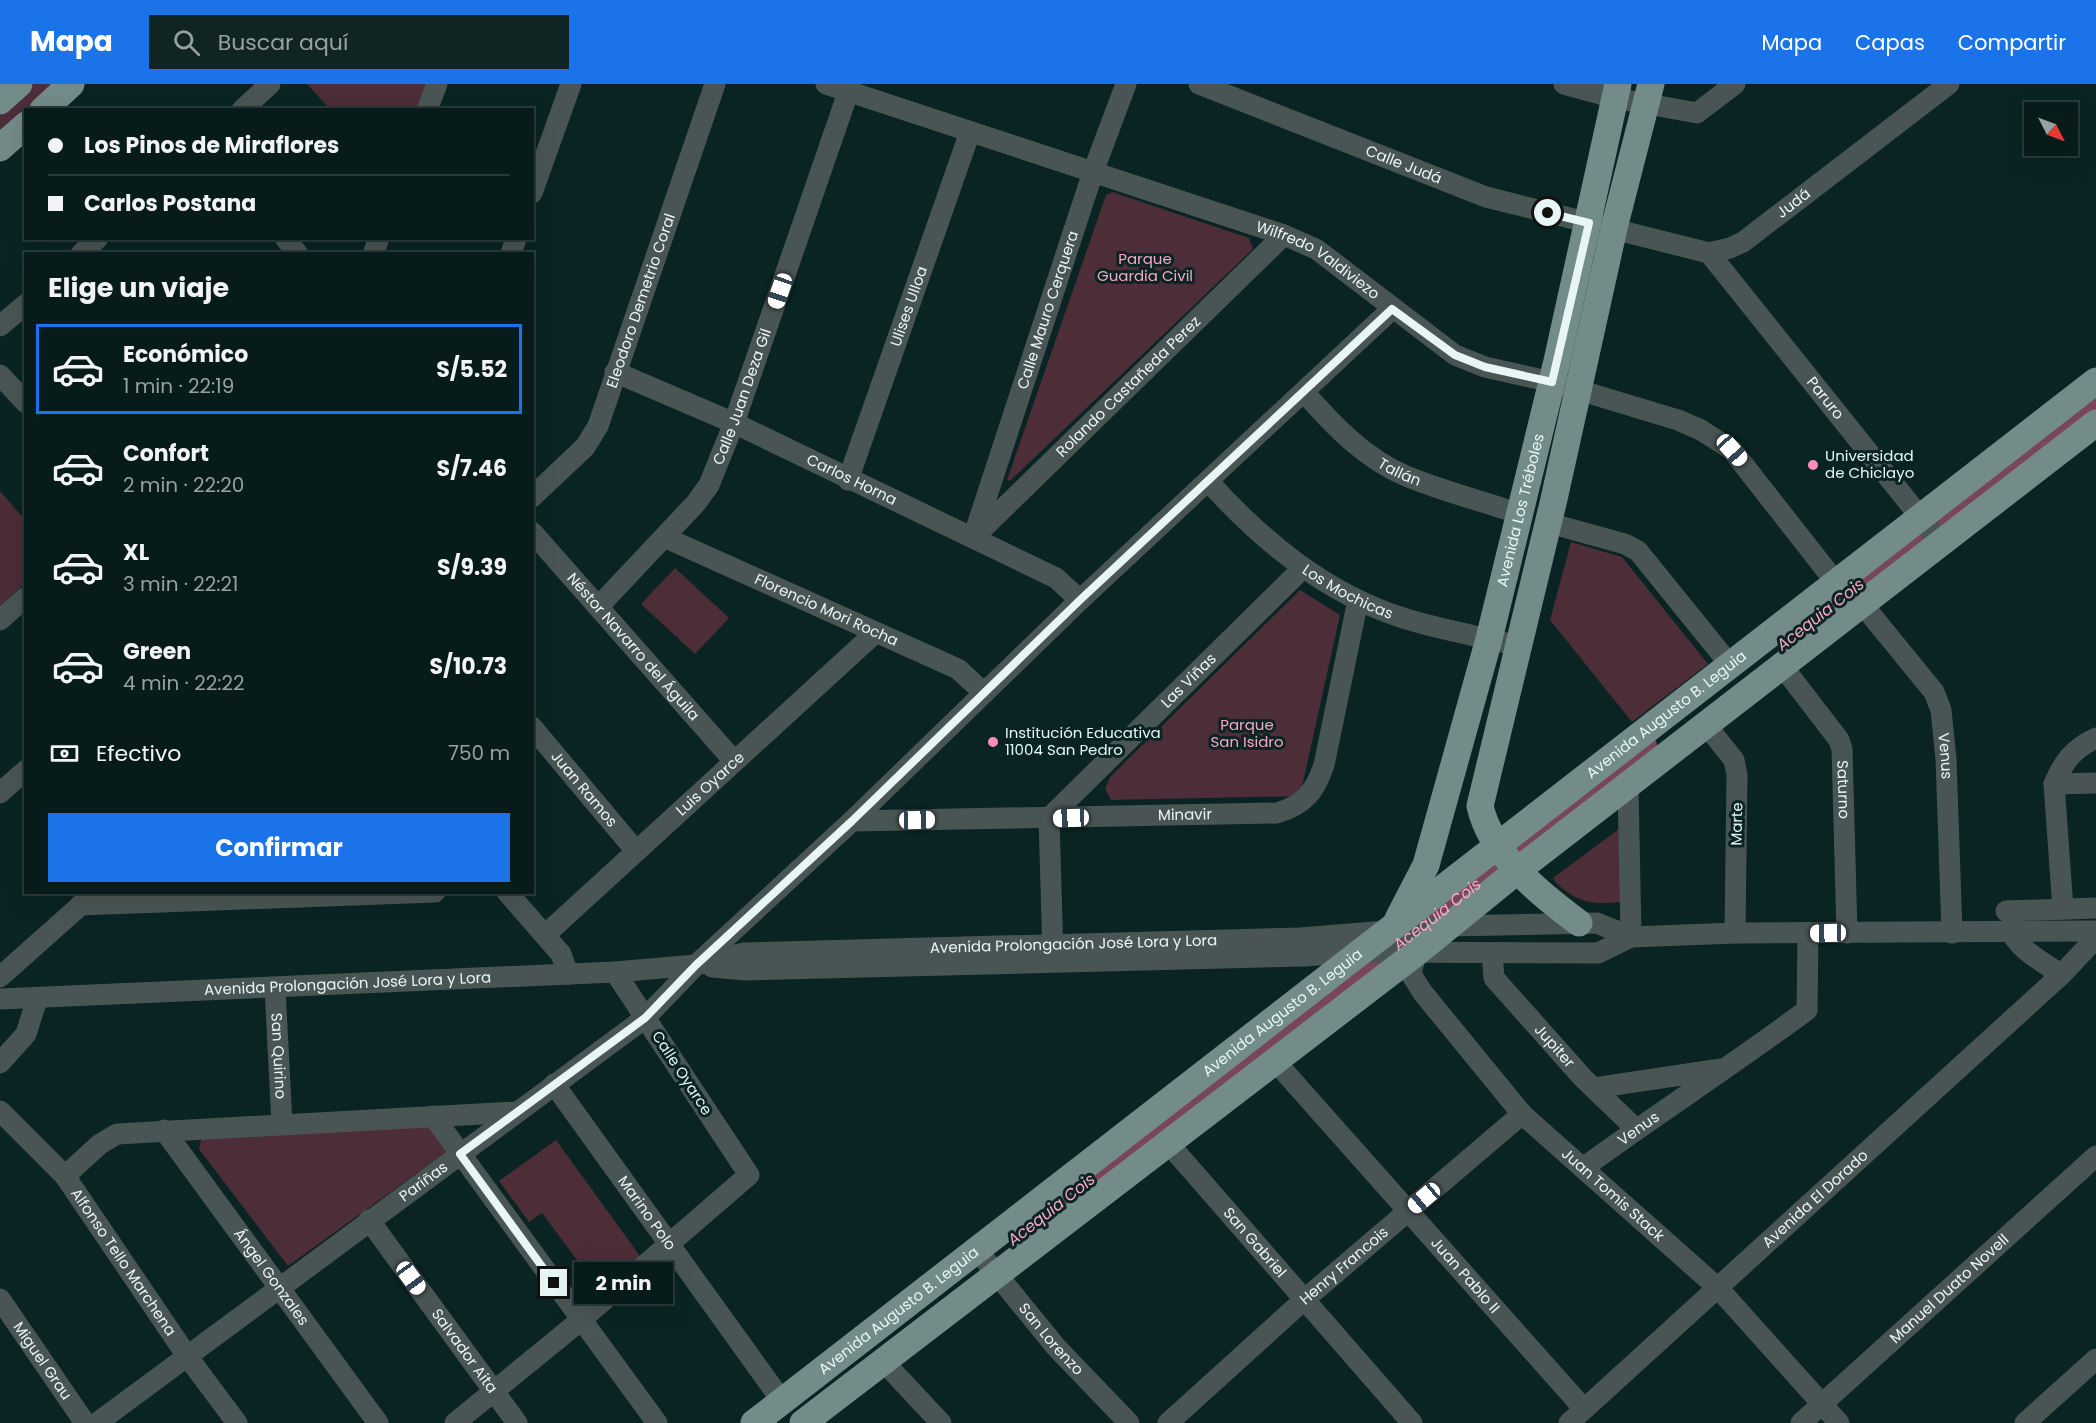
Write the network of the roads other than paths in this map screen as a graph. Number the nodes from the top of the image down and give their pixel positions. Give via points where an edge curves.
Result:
1 (19, 84) edge
2 (71, 84) edge
3 (270, 84) edge
4 (437, 84) edge
5 (571, 84) edge
6 (716, 84) edge
7 (826, 84) edge
8 (1126, 84) edge
9 (1199, 84) edge
10 (1564, 84) edge
11 (1735, 84) edge
12 (1949, 84) edge
13 (850, 88) edge
14 (1617, 91) edge
15 (1648, 93) edge
16 (0, 101) edge
17 (45, 108) edge
18 (244, 108) edge
19 (428, 108) edge
20 (24, 127) edge
21 (970, 132) junction
22 (0, 148) edge
23 (1093, 172) junction
24 (534, 187) edge
25 (1601, 226) junction
26 (1284, 235) junction
27 (96, 240) edge
28 (287, 240) edge
29 (83, 252) edge
30 (296, 252) edge
31 (1709, 253) junction
32 (24, 306) edge
33 (1392, 309) junction
34 (0, 327) edge
35 (615, 372) junction
36 (0, 375) edge
37 (2096, 381) edge
38 (1552, 382) junction
39 (1579, 390) junction
40 (1304, 392) junction
41 (24, 401) edge
42 (734, 423) junction
43 (2096, 423) edge
44 (848, 480) junction
45 (1208, 481) junction
46 (534, 495) edge
47 (1520, 514) junction
48 (1922, 519) junction
49 (1549, 522) junction
50 (534, 534) edge
51 (664, 537) junction
52 (973, 538) junction
53 (1940, 543) junction
54 (1303, 568) junction
55 (1837, 585) junction
56 (24, 599) edge
57 (1080, 600) junction
58 (1358, 600) junction
59 (1863, 604) junction
60 (598, 606) junction
61 (0, 620) edge
62 (875, 633) junction
63 (1488, 639) junction
64 (1518, 646) junction
65 (1731, 666) junction
66 (1783, 667) junction
67 (984, 693) junction
68 (1706, 725) junction
69 (534, 729) edge
70 (2096, 738) edge
71 (734, 761) junction
72 (24, 772) edge
73 (2096, 783) edge
74 (2054, 784) junction
75 (1628, 786) junction
76 (0, 793) edge
77 (1049, 818) junction
78 (852, 821) junction
79 (1500, 846) junction
80 (636, 851) junction
81 (1518, 869) junction
82 (336, 894) edge
83 (509, 894) edge
84 (87, 899) edge
85 (2096, 908) edge
86 (2063, 909) junction
87 (2006, 911) dead end
88 (1579, 923) junction
89 (1449, 926) junction
90 (1394, 929) junction
91 (2096, 931) edge
92 (2012, 932) junction
93 (1735, 933) junction
94 (1847, 933) junction
95 (1952, 933) junction
96 (1808, 934) junction
97 (545, 935) junction
98 (1631, 937) junction
99 (2096, 938) edge
100 (1365, 952) junction
101 (1492, 952) junction
102 (1053, 953) junction
103 (1415, 953) junction
104 (696, 965) junction
105 (615, 972) junction
106 (568, 974) junction
107 (2061, 975) junction
108 (0, 977) edge
109 (275, 988) junction
110 (0, 999) edge
111 (37, 999) junction
112 (645, 1018) junction
113 (1274, 1060) junction
114 (0, 1063) edge
115 (1728, 1068) junction
116 (554, 1084) junction
117 (1594, 1088) junction
118 (0, 1111) edge
119 (517, 1112) junction
120 (1522, 1114) junction
121 (433, 1116) junction
122 (282, 1124) junction
123 (1636, 1129) junction
124 (164, 1130) junction
125 (1168, 1143) junction
126 (460, 1154) junction
127 (2096, 1156) edge
128 (1583, 1168) junction
129 (65, 1176) junction
130 (1407, 1212) junction
131 (369, 1220) junction
132 (667, 1245) junction
133 (977, 1251) junction
134 (995, 1273) junction
135 (279, 1286) junction
136 (1719, 1289) junction
137 (0, 1299) edge
138 (1305, 1299) junction
139 (581, 1320) junction
140 (187, 1356) junction
141 (2096, 1359) edge
142 (884, 1361) junction
143 (494, 1393) junction
144 (782, 1401) junction
145 (1822, 1404) junction
146 (1576, 1416) edge
147 (85, 1423) edge
148 (97, 1423) edge
149 (237, 1423) edge
150 (378, 1423) edge
151 (455, 1423) edge
152 (517, 1423) edge
153 (657, 1423) edge
154 (754, 1423) edge
155 (803, 1423) edge
156 (941, 1423) edge
157 (1129, 1423) edge
158 (1168, 1423) edge
159 (1412, 1423) edge
160 (1801, 1423) edge
161 (1839, 1423) edge
162 (2025, 1423) edge

1 - 16 main road
2 - 17 main road
3 - 18 street
4 - 19 street
5 - 24 street
6 - 35 street, Eleodoro Demetrio Coral
7 - 13 street, Wilfredo Valdiviezo
8 - 23 street, Calle Mauro Cerquera
9 - 25 street, Calle Judá via 1486,197
10 - 14 street
11 - 15 street via 1697,113
12 - 31 street, Judá via 1743,242
13 - 21 street, Wilfredo Valdiviezo
13 - 42 street, Calle Juan Deza Gil
14 - 15 street
14 - 25 main road, Avenida Los Tréboles
15 - 25 main road, Avenida Los Tréboles
20 - 22 main road
21 - 23 street, Wilfredo Valdiviezo
21 - 44 street, Ulises Ulloa
23 - 26 street, Wilfredo Valdiviezo
23 - 52 street, Calle Mauro Cerquera
25 - 31 street
25 - 38 main road, Avenida Los Tréboles
25 - 39 main road, Avenida Los Tréboles
26 - 33 street, Wilfredo Valdiviezo via 1316,249
26 - 52 street, Rolando Castañeda Perez
27 - 29 street
28 - 30 street
31 - 48 street, Paruro
32 - 34 street
33 - 38 street, Wilfredo Valdiviezo via 1455,355 1485,367
33 - 40 street, Pariñas
35 - 42 street, Carlos Horna
35 - 46 street, Eleodoro Demetrio Coral via 598,426 585,447
36 - 41 street
37 - 48 main road, Avenida Augusto B. Leguia
38 - 39 street, Wilfredo Valdiviezo
38 - 47 main road, Avenida Los Tréboles
39 - 49 main road, Avenida Los Tréboles
39 - 55 street, Wilfredo Valdiviezo via 1678,420 1732,450
40 - 45 street, Pariñas
40 - 47 street, Tallán via 1336,427 1404,476
42 - 44 street, Carlos Horna
42 - 51 street, Calle Juan Deza Gil via 709,484
43 - 53 main road, Avenida Augusto B. Leguia
44 - 52 street, Carlos Horna
45 - 54 street, Los Mochicas via 1260,535
45 - 57 street, Pariñas
47 - 63 main road, Avenida Los Tréboles
48 - 53 street, Paruro
48 - 55 main road, Avenida Augusto B. Leguia
49 - 64 main road, Avenida Los Tréboles
49 - 65 street via 1638,551
50 - 60 street, Néstor Navarro del Águila
51 - 60 street, Calle Juan Deza Gil
51 - 62 street, Florencio Mori Rocha
52 - 57 street, Carlos Horna via 1056,578
53 - 59 main road, Avenida Augusto B. Leguia
54 - 58 street, Los Mochicas
54 - 77 street, Las Viñas
55 - 59 street, Wilfredo Valdiviezo
55 - 65 main road, Avenida Augusto B. Leguia
56 - 61 street
57 - 67 street, Pariñas
58 - 63 street, Los Mochicas via 1400,617
58 - 77 street, Minavir via 1324,765 1318,783 1305,801 1277,813
59 - 66 main road, Avenida Augusto B. Leguia
59 - 95 street, Venus via 1922,675 1941,710
60 - 71 street, Néstor Navarro del Águila
62 - 67 street, Florencio Mori Rocha via 958,669
62 - 71 street, Luis Oyarce
63 - 64 street, Los Mochicas
63 - 90 main road, Avenida Los Tréboles via 1426,865
64 - 79 main road, Avenida Los Tréboles via 1480,806 1485,828
65 - 79 main road, Avenida Augusto B. Leguia
66 - 68 main road, Avenida Augusto B. Leguia
66 - 94 street, Saturno via 1842,749
67 - 78 street, Pariñas
68 - 75 main road, Avenida Augusto B. Leguia
68 - 93 street, Marte via 1734,760 1737,775
69 - 80 street, Juan Ramos
70 - 74 street via 2072,753
71 - 80 street, Luis Oyarce
72 - 76 street
73 - 74 street
74 - 86 street
75 - 81 main road, Avenida Augusto B. Leguia
75 - 98 street
77 - 78 street, Minavir
77 - 102 street
78 - 104 street, Pariñas
79 - 81 main road, Avenida Los Tréboles
79 - 90 main road, Avenida Augusto B. Leguia
80 - 97 street, Luis Oyarce
81 - 88 main road, Avenida Los Tréboles via 1550,902
81 - 89 main road, Avenida Augusto B. Leguia
82 - 84 street
83 - 97 street
84 - 108 street
85 - 86 street
86 - 87 street
88 - 89 street, Avenida Prolongación José Lora y Lora
88 - 98 street, Avenida Prolongación José Lora y Lora via 1597,923
89 - 90 street, Avenida Prolongación José Lora y Lora
89 - 103 main road, Avenida Augusto B. Leguia
90 - 100 main road, Avenida Augusto B. Leguia
90 - 102 street, Avenida Prolongación José Lora y Lora via 1300,939
91 - 92 street
92 - 95 street
92 - 107 street via 2014,941
93 - 96 street
93 - 98 street
94 - 95 street
94 - 96 street
96 - 115 street, Venus via 1807,1010
97 - 106 street via 561,954
98 - 101 street, Avenida Prolongación José Lora y Lora via 1598,953
99 - 107 street, Avenida El Dorado
100 - 102 street, Avenida Prolongación José Lora y Lora
100 - 103 street, Avenida Prolongación José Lora y Lora
100 - 133 main road, Avenida Augusto B. Leguia
101 - 103 street, Avenida Prolongación José Lora y Lora
101 - 117 street, Jupiter via 1494,978
102 - 104 street, Avenida Prolongación José Lora y Lora via 744,953
103 - 113 main road, Avenida Augusto B. Leguia
103 - 120 street, Juan Tomis Stack via 1411,974 1423,993
104 - 105 street, Avenida Prolongación José Lora y Lora
104 - 112 street, Pariñas
105 - 106 street, Avenida Prolongación José Lora y Lora
105 - 112 street, Calle Oyarce
106 - 109 street, Avenida Prolongación José Lora y Lora
107 - 136 street, Avenida El Dorado
109 - 111 street, Avenida Prolongación José Lora y Lora
109 - 122 street, San Quirino
110 - 111 street, Avenida Prolongación José Lora y Lora
111 - 114 street via 26,1034
112 - 116 street, Pariñas
112 - 132 street, Calle Oyarce via 749,1175
113 - 125 main road, Avenida Augusto B. Leguia
113 - 130 street, Juan Pablo II
115 - 117 street
115 - 123 street, Venus
116 - 119 street, Pariñas
116 - 132 street, Marino Polo
117 - 123 street, Jupiter
118 - 129 street, Alfonso Tello Marchena
119 - 121 street
119 - 126 street, Pariñas
120 - 128 street, Juan Tomis Stack
120 - 130 street, Henry Francois
121 - 122 street
121 - 126 street
122 - 124 street
123 - 128 street, Venus
124 - 129 street via 117,1134
124 - 135 street, Ángel Gonzales
125 - 134 main road, Avenida Augusto B. Leguia
125 - 138 street, San Gabriel
126 - 131 street, Pariñas
126 - 139 street
127 - 145 street, Manuel Duato Novell
128 - 136 street, Juan Tomis Stack
129 - 140 street, Alfonso Tello Marchena
130 - 138 street, Henry Francois
130 - 146 street, Juan Pablo II
131 - 135 street, Pariñas
131 - 143 street, Salvador Aita
132 - 139 street
132 - 144 street, Marino Polo
133 - 134 street, San Lorenzo
133 - 144 main road, Avenida Augusto B. Leguia
134 - 142 main road, Avenida Augusto B. Leguia
134 - 157 street, San Lorenzo via 1056,1347
135 - 140 street, Pariñas
135 - 150 street, Ángel Gonzales
136 - 145 street, Juan Tomis Stack
136 - 146 street, Avenida El Dorado
137 - 147 street, Miguel Grau
138 - 158 street, Henry Francois
138 - 159 street, San Gabriel
139 - 143 street
139 - 153 street
140 - 148 street, Pariñas
140 - 149 street, Alfonso Tello Marchena
141 - 162 street
142 - 155 main road, Avenida Augusto B. Leguia
142 - 156 street
143 - 151 street
143 - 152 street, Salvador Aita
144 - 154 main road, Avenida Augusto B. Leguia
145 - 160 street, Manuel Duato Novell
145 - 161 street, Juan Tomis Stack

